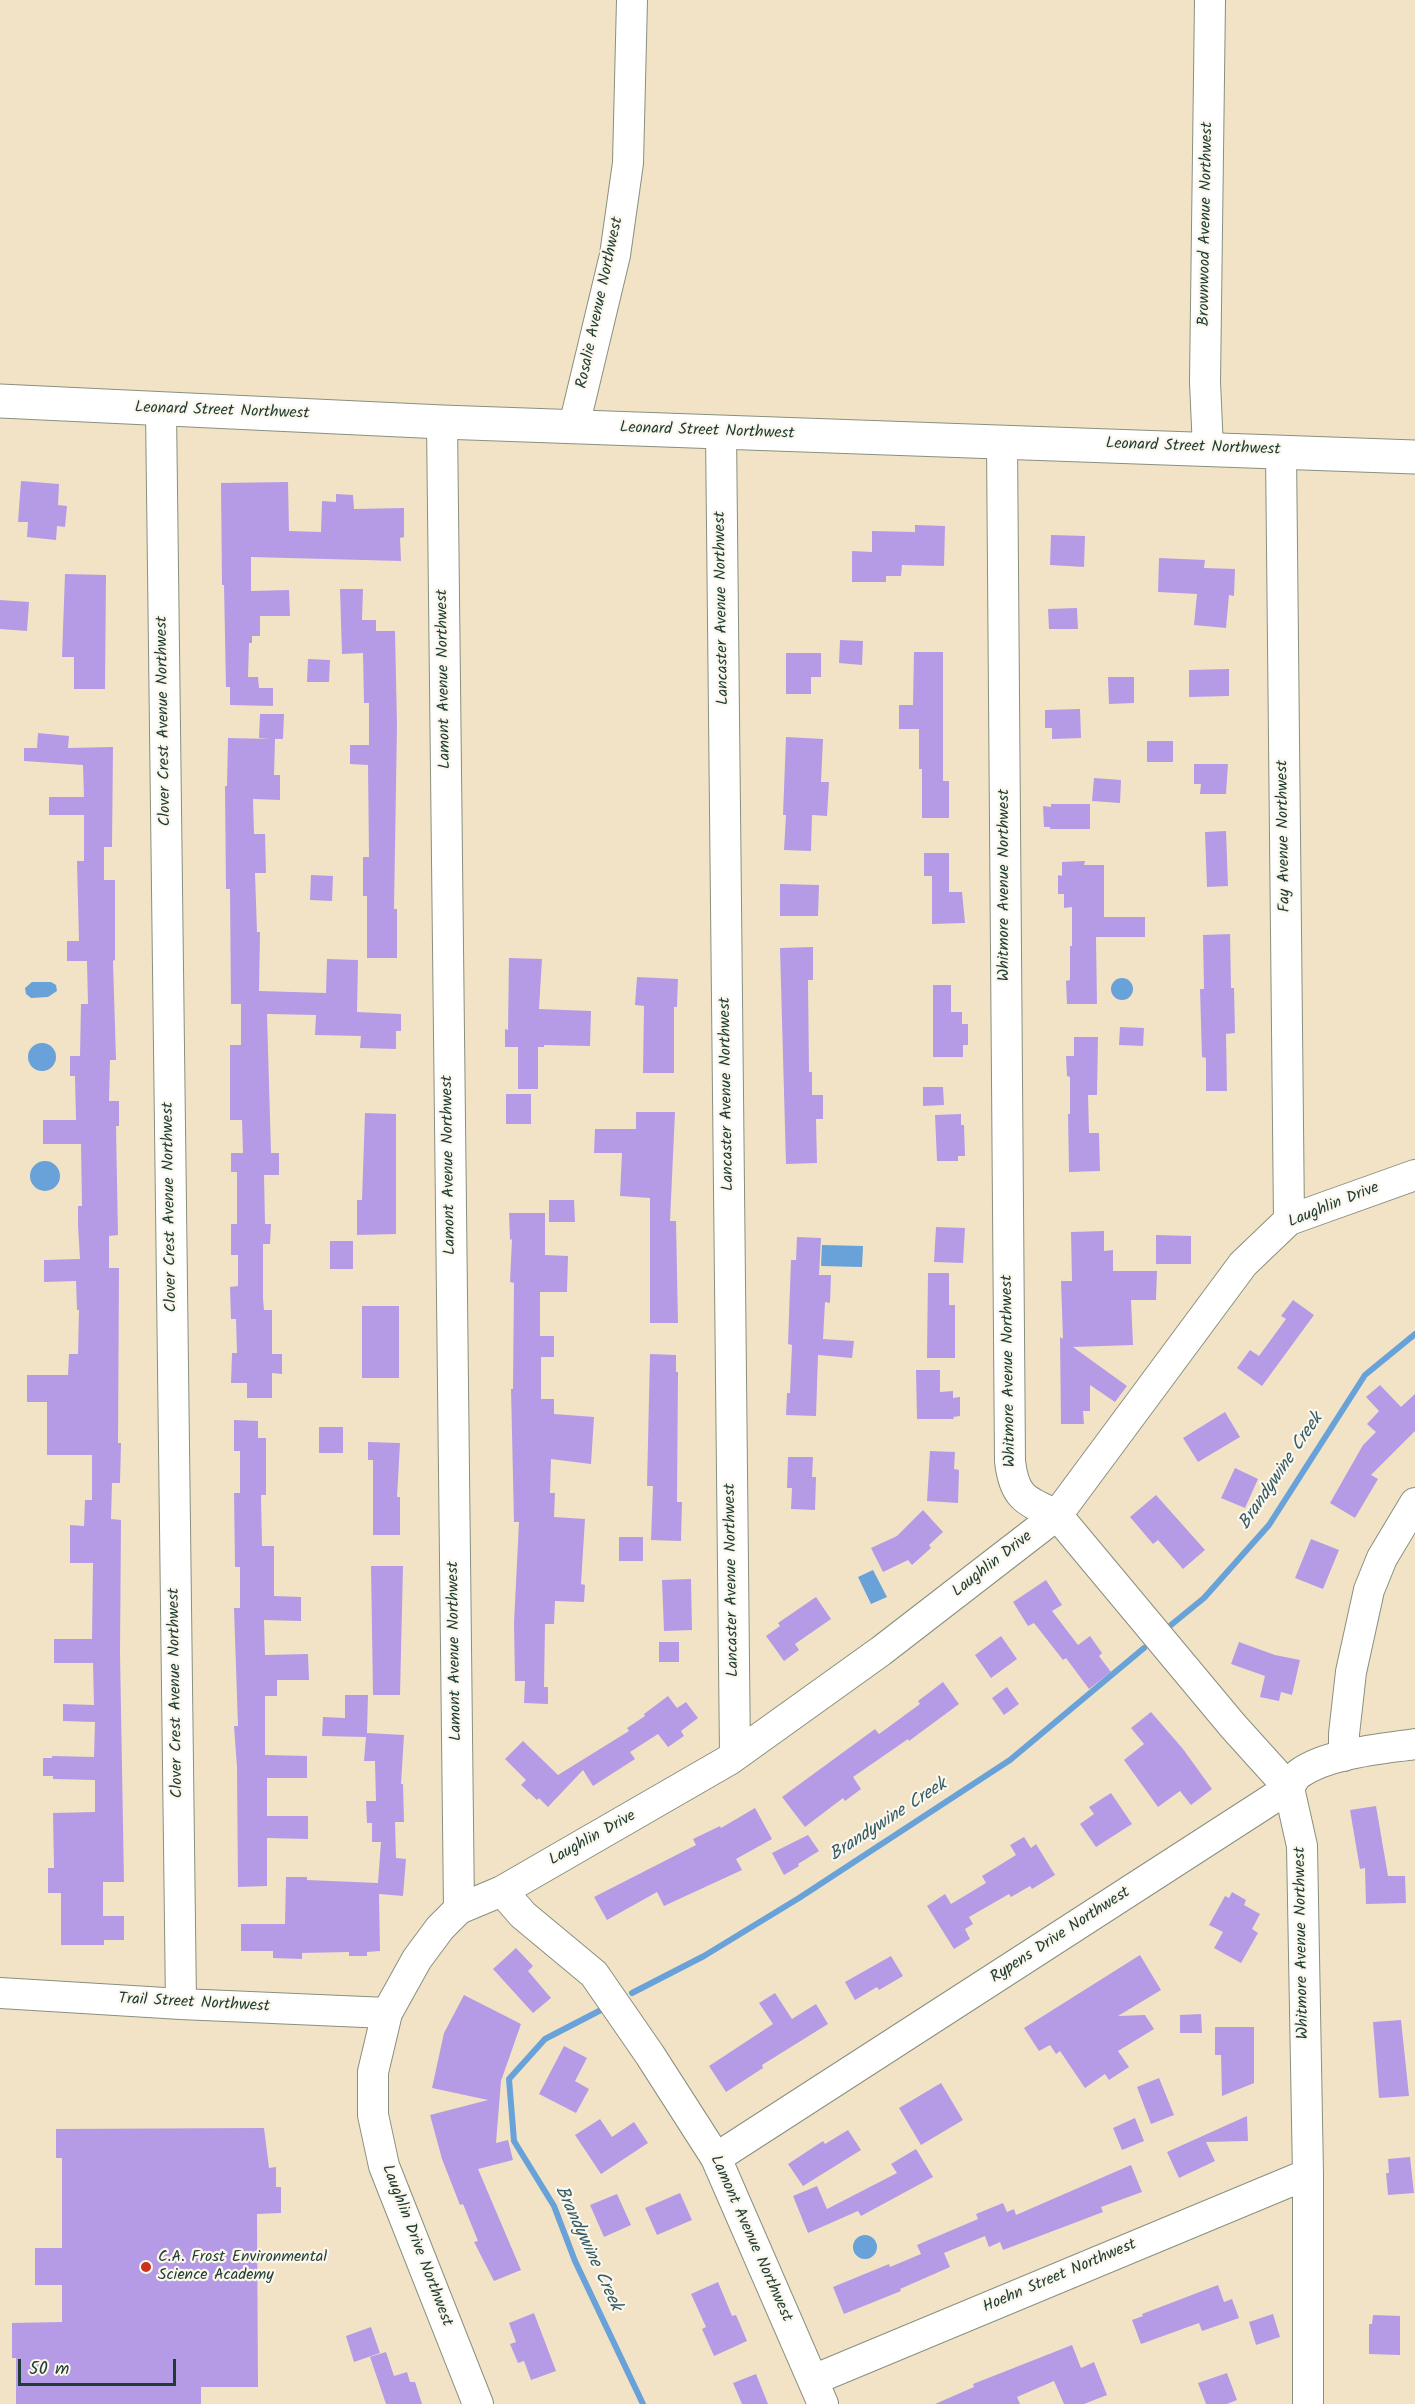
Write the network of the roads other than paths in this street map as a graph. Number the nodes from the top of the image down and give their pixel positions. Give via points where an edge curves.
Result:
1 (632, 0) edge
2 (1210, 0) edge
3 (0, 401) edge
4 (161, 410) junction
5 (442, 422) junction
6 (574, 426) junction
7 (721, 432) junction
8 (1002, 442) junction
9 (1208, 449) junction
10 (1281, 451) junction
11 (1415, 456) edge
12 (1415, 1175) edge
13 (1289, 1220) junction
14 (1415, 1503) edge
15 (1057, 1515) junction
16 (1415, 1743) edge
17 (735, 1755) junction
18 (1344, 1756) junction
19 (1289, 1788) junction
20 (501, 1891) junction
21 (459, 1909) junction
22 (0, 1993) edge
23 (181, 2004) junction
24 (387, 2013) junction
25 (716, 2158) junction
26 (1308, 2174) junction
27 (818, 2392) edge
28 (478, 2404) edge
29 (1308, 2404) edge

1 - 6 street, Rosalie Avenue Northwest via 627,174 615,255
2 - 9 street, Brownwood Avenue Northwest via 1205,381
3 - 4 main road, Leonard Street Northwest
4 - 5 main road, Leonard Street Northwest
4 - 23 street, Clover Crest Avenue Northwest
5 - 6 main road, Leonard Street Northwest
5 - 21 street, Lamont Avenue Northwest
6 - 7 main road, Leonard Street Northwest
7 - 8 main road, Leonard Street Northwest
7 - 17 street, Lancaster Avenue Northwest
8 - 9 main road, Leonard Street Northwest
8 - 15 street, Whitmore Avenue Northwest via 1010,1461 1017,1492
9 - 10 main road, Leonard Street Northwest
10 - 11 main road, Leonard Street Northwest
10 - 13 street, Fay Avenue Northwest
12 - 13 street, Laughlin Drive
13 - 15 street, Laughlin Drive via 1243,1264
14 - 18 street via 1382,1558 1369,1590 1351,1672
15 - 17 street, Laughlin Drive via 880,1651
15 - 19 street, Whitmore Avenue Northwest
16 - 18 street, Rypens Drive Northwest
17 - 20 street, Laughlin Drive
18 - 19 street, Rypens Drive Northwest via 1298,1774
19 - 25 street, Rypens Drive Northwest
19 - 26 street, Whitmore Avenue Northwest via 1302,1846
20 - 21 street
20 - 25 street, Lamont Avenue Northwest via 523,1915 594,1974
21 - 24 street via 417,1959
22 - 23 street, Trail Street Northwest
23 - 24 street, Trail Street Northwest
24 - 28 street, Laughlin Drive Northwest via 373,2072 373,2115 384,2166
25 - 27 street, Lamont Avenue Northwest
26 - 27 street, Hoehn Street Northwest
26 - 29 street, Whitmore Avenue Northwest

